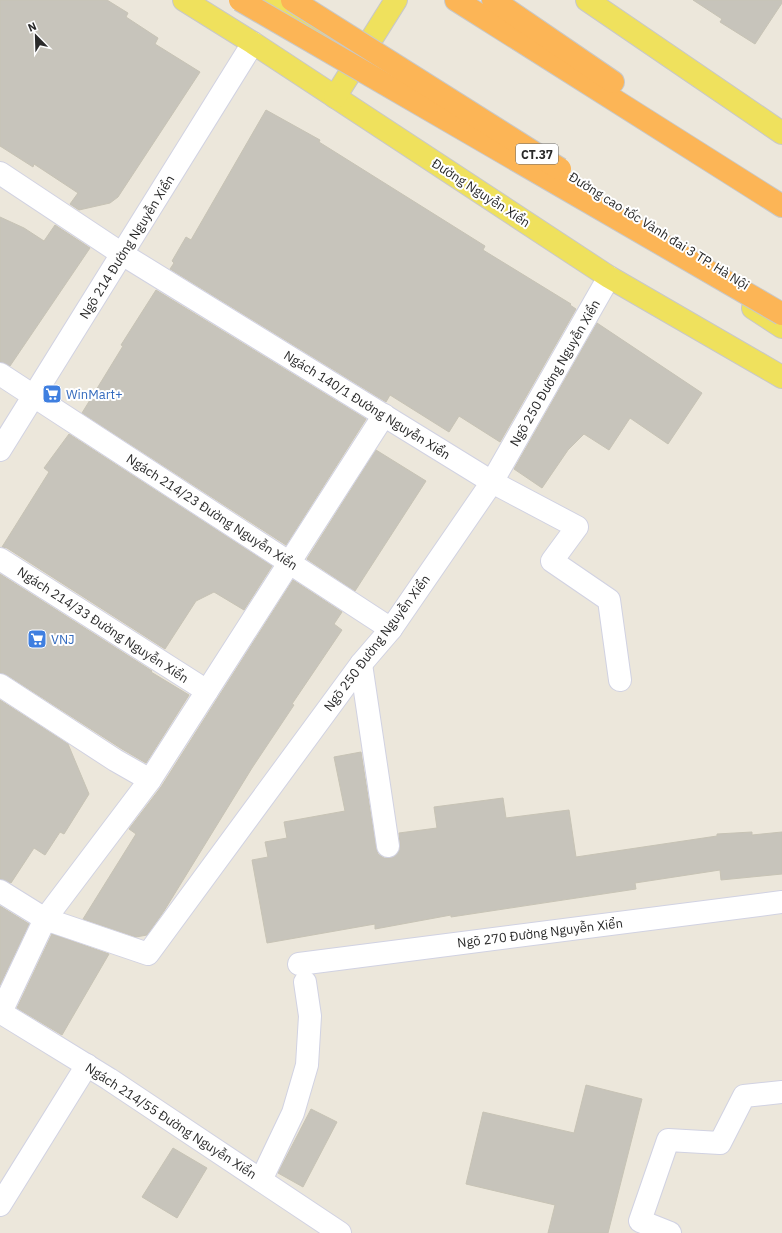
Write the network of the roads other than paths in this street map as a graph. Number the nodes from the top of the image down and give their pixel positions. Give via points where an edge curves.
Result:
1 (184, 0) edge
2 (240, 0) edge
3 (267, 0) edge
4 (292, 0) edge
5 (396, 0) edge
6 (456, 0) edge
7 (493, 0) edge
8 (587, 0) edge
9 (253, 43) junction
10 (360, 57) junction
11 (335, 97) junction
12 (782, 133) edge
13 (0, 173) edge
14 (782, 198) edge
15 (782, 206) edge
16 (122, 254) junction
17 (609, 277) junction
18 (782, 309) edge
19 (782, 314) edge
20 (782, 327) edge
21 (0, 374) edge
22 (782, 377) edge
23 (34, 396) junction
24 (384, 415) junction
25 (0, 450) edge
26 (492, 482) junction
27 (0, 559) edge
28 (289, 563) junction
29 (391, 629) junction
30 (361, 664) junction
31 (620, 680) dead end
32 (0, 685) edge
33 (207, 691) junction
34 (150, 780) junction
35 (388, 846) dead end
36 (0, 890) edge
37 (782, 902) edge
38 (45, 919) junction
39 (1, 1012) edge
40 (87, 1065) junction
41 (782, 1092) edge
42 (261, 1180) junction
43 (0, 1205) edge
44 (340, 1233) edge
45 (670, 1233) edge

1 - 9 main road, Đường Nguyễn Xiển
2 - 19 highway, bridge
3 - 10 main road
4 - 18 highway, Đường cao tốc Vành đai 3 TP. Hà Nội / CT.37, bridge
5 - 10 main road
6 - 15 highway
7 - 14 highway
8 - 12 main road
9 - 11 main road, Đường Nguyễn Xiển
9 - 16 street, Ngõ 214 Đường Nguyễn Xiển
10 - 11 main road
10 - 20 main road
11 - 17 main road, Đường Nguyễn Xiển
13 - 16 street, Ngách 140/1 Đường Nguyễn Xiển
16 - 23 street, Ngõ 214 Đường Nguyễn Xiển
16 - 24 street, Ngách 140/1 Đường Nguyễn Xiển
17 - 22 main road, Đường Nguyễn Xiển
17 - 26 street, Ngõ 250 Đường Nguyễn Xiển
21 - 23 street, Ngách 214/23 Đường Nguyễn Xiển
23 - 25 street, Ngõ 214 Đường Nguyễn Xiển
23 - 28 street, Ngách 214/23 Đường Nguyễn Xiển
24 - 26 street, Ngách 140/1 Đường Nguyễn Xiển
24 - 28 street
26 - 29 street, Ngõ 250 Đường Nguyễn Xiển
26 - 31 street, Ngách 140/1 Đường Nguyễn Xiển via 577,527 552,561 609,600
27 - 33 street, Ngách 214/33 Đường Nguyễn Xiển
28 - 29 street, Ngách 214/23 Đường Nguyễn Xiển
28 - 33 street
29 - 30 street, Ngõ 250 Đường Nguyễn Xiển
30 - 35 street
30 - 38 street, Ngõ 250 Đường Nguyễn Xiển via 148,954
32 - 34 street
33 - 34 street
34 - 38 street
36 - 38 street
37 - 42 street, Ngõ 270 Đường Nguyễn Xiển via 302,973 310,1016 307,1065 293,1113
38 - 39 street
39 - 40 street, Ngách 214/55 Đường Nguyễn Xiển
40 - 42 street, Ngách 214/55 Đường Nguyễn Xiển
40 - 43 street
41 - 45 street via 744,1096 720,1143 668,1140 640,1221
42 - 44 street, Ngách 214/55 Đường Nguyễn Xiển

